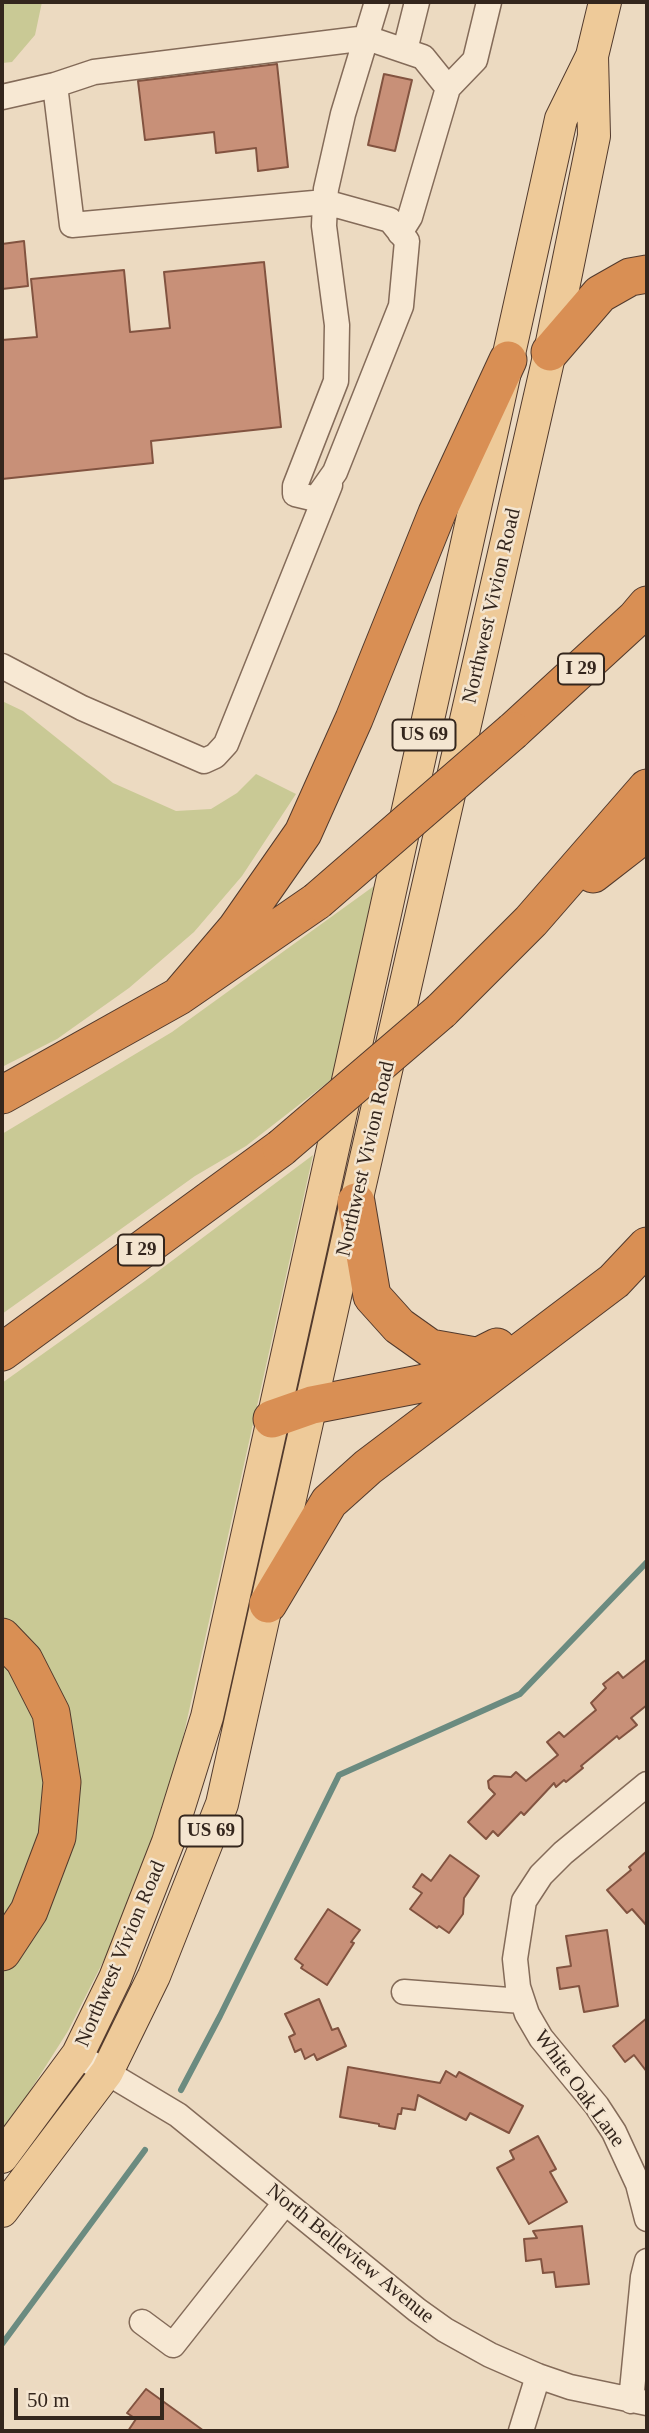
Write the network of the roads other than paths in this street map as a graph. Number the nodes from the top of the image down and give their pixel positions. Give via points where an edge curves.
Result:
1 (377, 2) edge
2 (417, 2) edge
3 (489, 2) edge
4 (605, 2) edge
5 (367, 37) junction
6 (405, 50) junction
7 (592, 56) junction
8 (55, 85) junction
9 (448, 88) junction
10 (2, 97) edge
11 (325, 202) junction
12 (400, 233) junction
13 (647, 274) edge
14 (550, 352) junction
15 (508, 360) junction
16 (335, 472) junction
17 (647, 605) edge
18 (2, 666) edge
19 (647, 788) edge
20 (647, 832) edge
21 (531, 921) junction
22 (179, 996) junction
23 (2, 1095) edge
24 (356, 1202) junction
25 (647, 1221) edge
26 (647, 1246) edge
27 (2, 1352) edge
28 (481, 1357) junction
29 (312, 1405) junction
30 (272, 1419) junction
31 (268, 1604) junction
32 (2, 1637) edge
33 (647, 1784) edge
34 (2, 1952) edge
35 (404, 1992) dead end
36 (522, 2001) junction
37 (78, 2054) junction
38 (107, 2072) junction
39 (2, 2157) edge
40 (285, 2203) junction
41 (2, 2211) edge
42 (647, 2218) edge
43 (647, 2261) edge
44 (142, 2322) dead end
45 (538, 2376) junction
46 (639, 2402) edge
47 (521, 2431) edge

1 - 5 street
2 - 6 street
3 - 9 street via 475,60
4 - 7 main road, Northwest Vivion Road / US 69
5 - 6 street
5 - 8 street via 94,72
5 - 11 street via 343,114
6 - 9 street via 423,57
7 - 14 main road, Northwest Vivion Road / US 69 via 594,136
7 - 15 main road, Northwest Vivion Road / US 69 via 561,119
8 - 10 street
8 - 11 street via 72,225
9 - 12 street via 411,217
11 - 12 street via 390,220
11 - 16 street via 337,325 335,381 295,494 316,499
12 - 16 street via 407,241 401,306
13 - 14 highway via 629,277 600,294
14 - 24 main road, Northwest Vivion Road / US 69
15 - 22 highway via 437,513 303,833 236,929
15 - 30 main road, Northwest Vivion Road / US 69
16 - 18 street via 226,744 215,756 204,761 82,708
17 - 22 highway, I 29, bridge via 513,731 317,901
19 - 21 highway, I 29
20 - 21 highway
21 - 27 highway, I 29, bridge via 441,1011 281,1149
22 - 23 highway, I 29
24 - 28 highway via 372,1296 399,1326 430,1348
24 - 29 main road, Northwest Vivion Road / US 69
25 - 28 highway via 612,1260 531,1327
26 - 31 highway via 614,1281 368,1467 329,1502
28 - 29 highway via 425,1383
29 - 30 highway
29 - 31 main road, Northwest Vivion Road / US 69
30 - 37 main road, Northwest Vivion Road / US 69 via 207,1717 168,1842 115,1978
31 - 38 main road, Northwest Vivion Road / US 69 via 222,1804 154,1976
32 - 34 highway via 24,1660 51,1713 62,1782 57,1838 29,1910
33 - 36 street, White Oak Lane via 563,1853 524,1900 515,1959
35 - 36 street
36 - 42 street, White Oak Lane via 541,2038 614,2132 638,2184
37 - 38 street, North Belleview Avenue
37 - 39 main road, Northwest Vivion Road / US 69
38 - 40 street, North Belleview Avenue via 178,2115
38 - 41 main road, Northwest Vivion Road / US 69
40 - 44 street via 173,2345
40 - 45 street, North Belleview Avenue via 436,2323 490,2356
43 - 46 street
45 - 46 street, North Belleview Avenue
45 - 47 street

